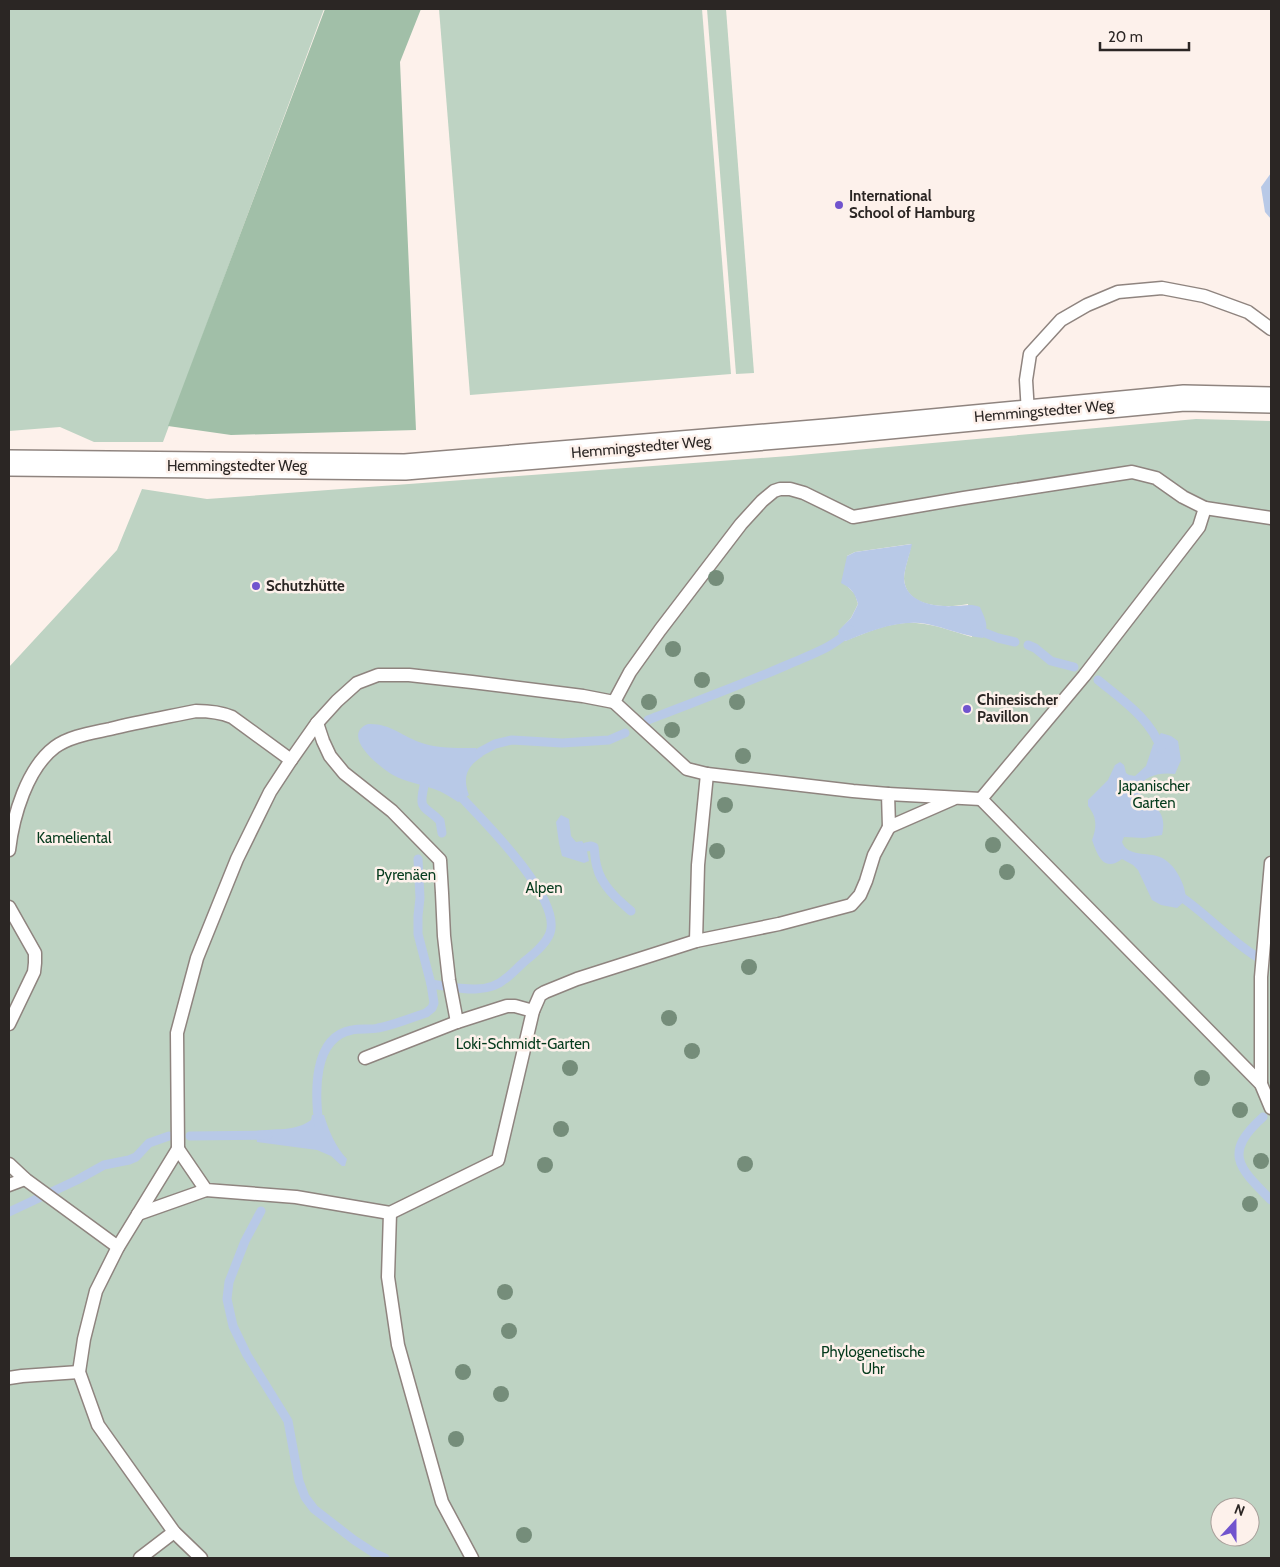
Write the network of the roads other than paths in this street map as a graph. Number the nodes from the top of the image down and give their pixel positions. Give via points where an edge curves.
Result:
1 (1271, 328) edge
2 (1271, 400) edge
3 (1028, 413) junction
4 (9, 463) edge
5 (1205, 508) junction
6 (1271, 518) edge
7 (614, 702) junction
8 (317, 723) junction
9 (291, 760) junction
10 (707, 774) junction
11 (888, 794) junction
12 (955, 798) junction
13 (981, 799) junction
14 (889, 826) junction
15 (9, 850) edge
16 (1271, 863) edge
17 (9, 907) edge
18 (696, 941) junction
19 (533, 1011) junction
20 (457, 1022) junction
21 (9, 1024) edge
22 (365, 1058) dead end
23 (1261, 1084) junction
24 (1271, 1108) edge
25 (178, 1149) junction
26 (9, 1164) edge
27 (27, 1180) junction
28 (9, 1185) edge
29 (206, 1190) junction
30 (390, 1213) junction
31 (138, 1214) junction
32 (118, 1246) junction
33 (79, 1372) junction
34 (9, 1378) edge
35 (174, 1532) junction
36 (140, 1558) edge
37 (201, 1558) edge
38 (472, 1558) edge

1 - 3 lane via 1248,312 1204,296 1162,288 1118,292 1061,320 1030,354 1026,380
2 - 3 street, Hemmingstedter Weg via 1184,398
3 - 4 street, Hemmingstedter Weg via 405,467
5 - 6 lane
5 - 7 lane via 1156,478 1132,472 853,518 804,493 780,489 762,501 740,524 630,672
5 - 13 lane via 1199,527 1084,676
7 - 8 lane via 472,682 378,675 357,683
7 - 10 lane via 687,769
8 - 9 lane
8 - 20 lane via 330,756 344,773 392,810 440,860 444,936
9 - 15 lane via 232,718 207,711 91,733 62,743 38,764 20,802
9 - 25 lane via 270,792 237,859 197,958 177,1033
10 - 11 lane
10 - 18 lane via 698,865
11 - 12 lane
11 - 14 lane
12 - 13 lane
12 - 14 lane
13 - 23 lane
14 - 18 lane via 874,855 860,895 851,904 779,924
16 - 23 lane via 1261,977
17 - 21 lane via 35,953 35,963 34,972
18 - 19 lane via 552,989 540,995
19 - 20 lane via 507,1006
19 - 30 lane via 498,1160
20 - 22 lane
23 - 24 lane
25 - 29 lane
25 - 31 lane
26 - 27 lane
27 - 28 lane
27 - 32 lane
29 - 30 lane via 296,1197
29 - 31 lane
30 - 38 lane via 388,1276 398,1345 442,1502
31 - 32 lane
32 - 33 lane via 96,1291
33 - 34 lane
33 - 35 lane via 98,1425
35 - 36 lane
35 - 37 lane

